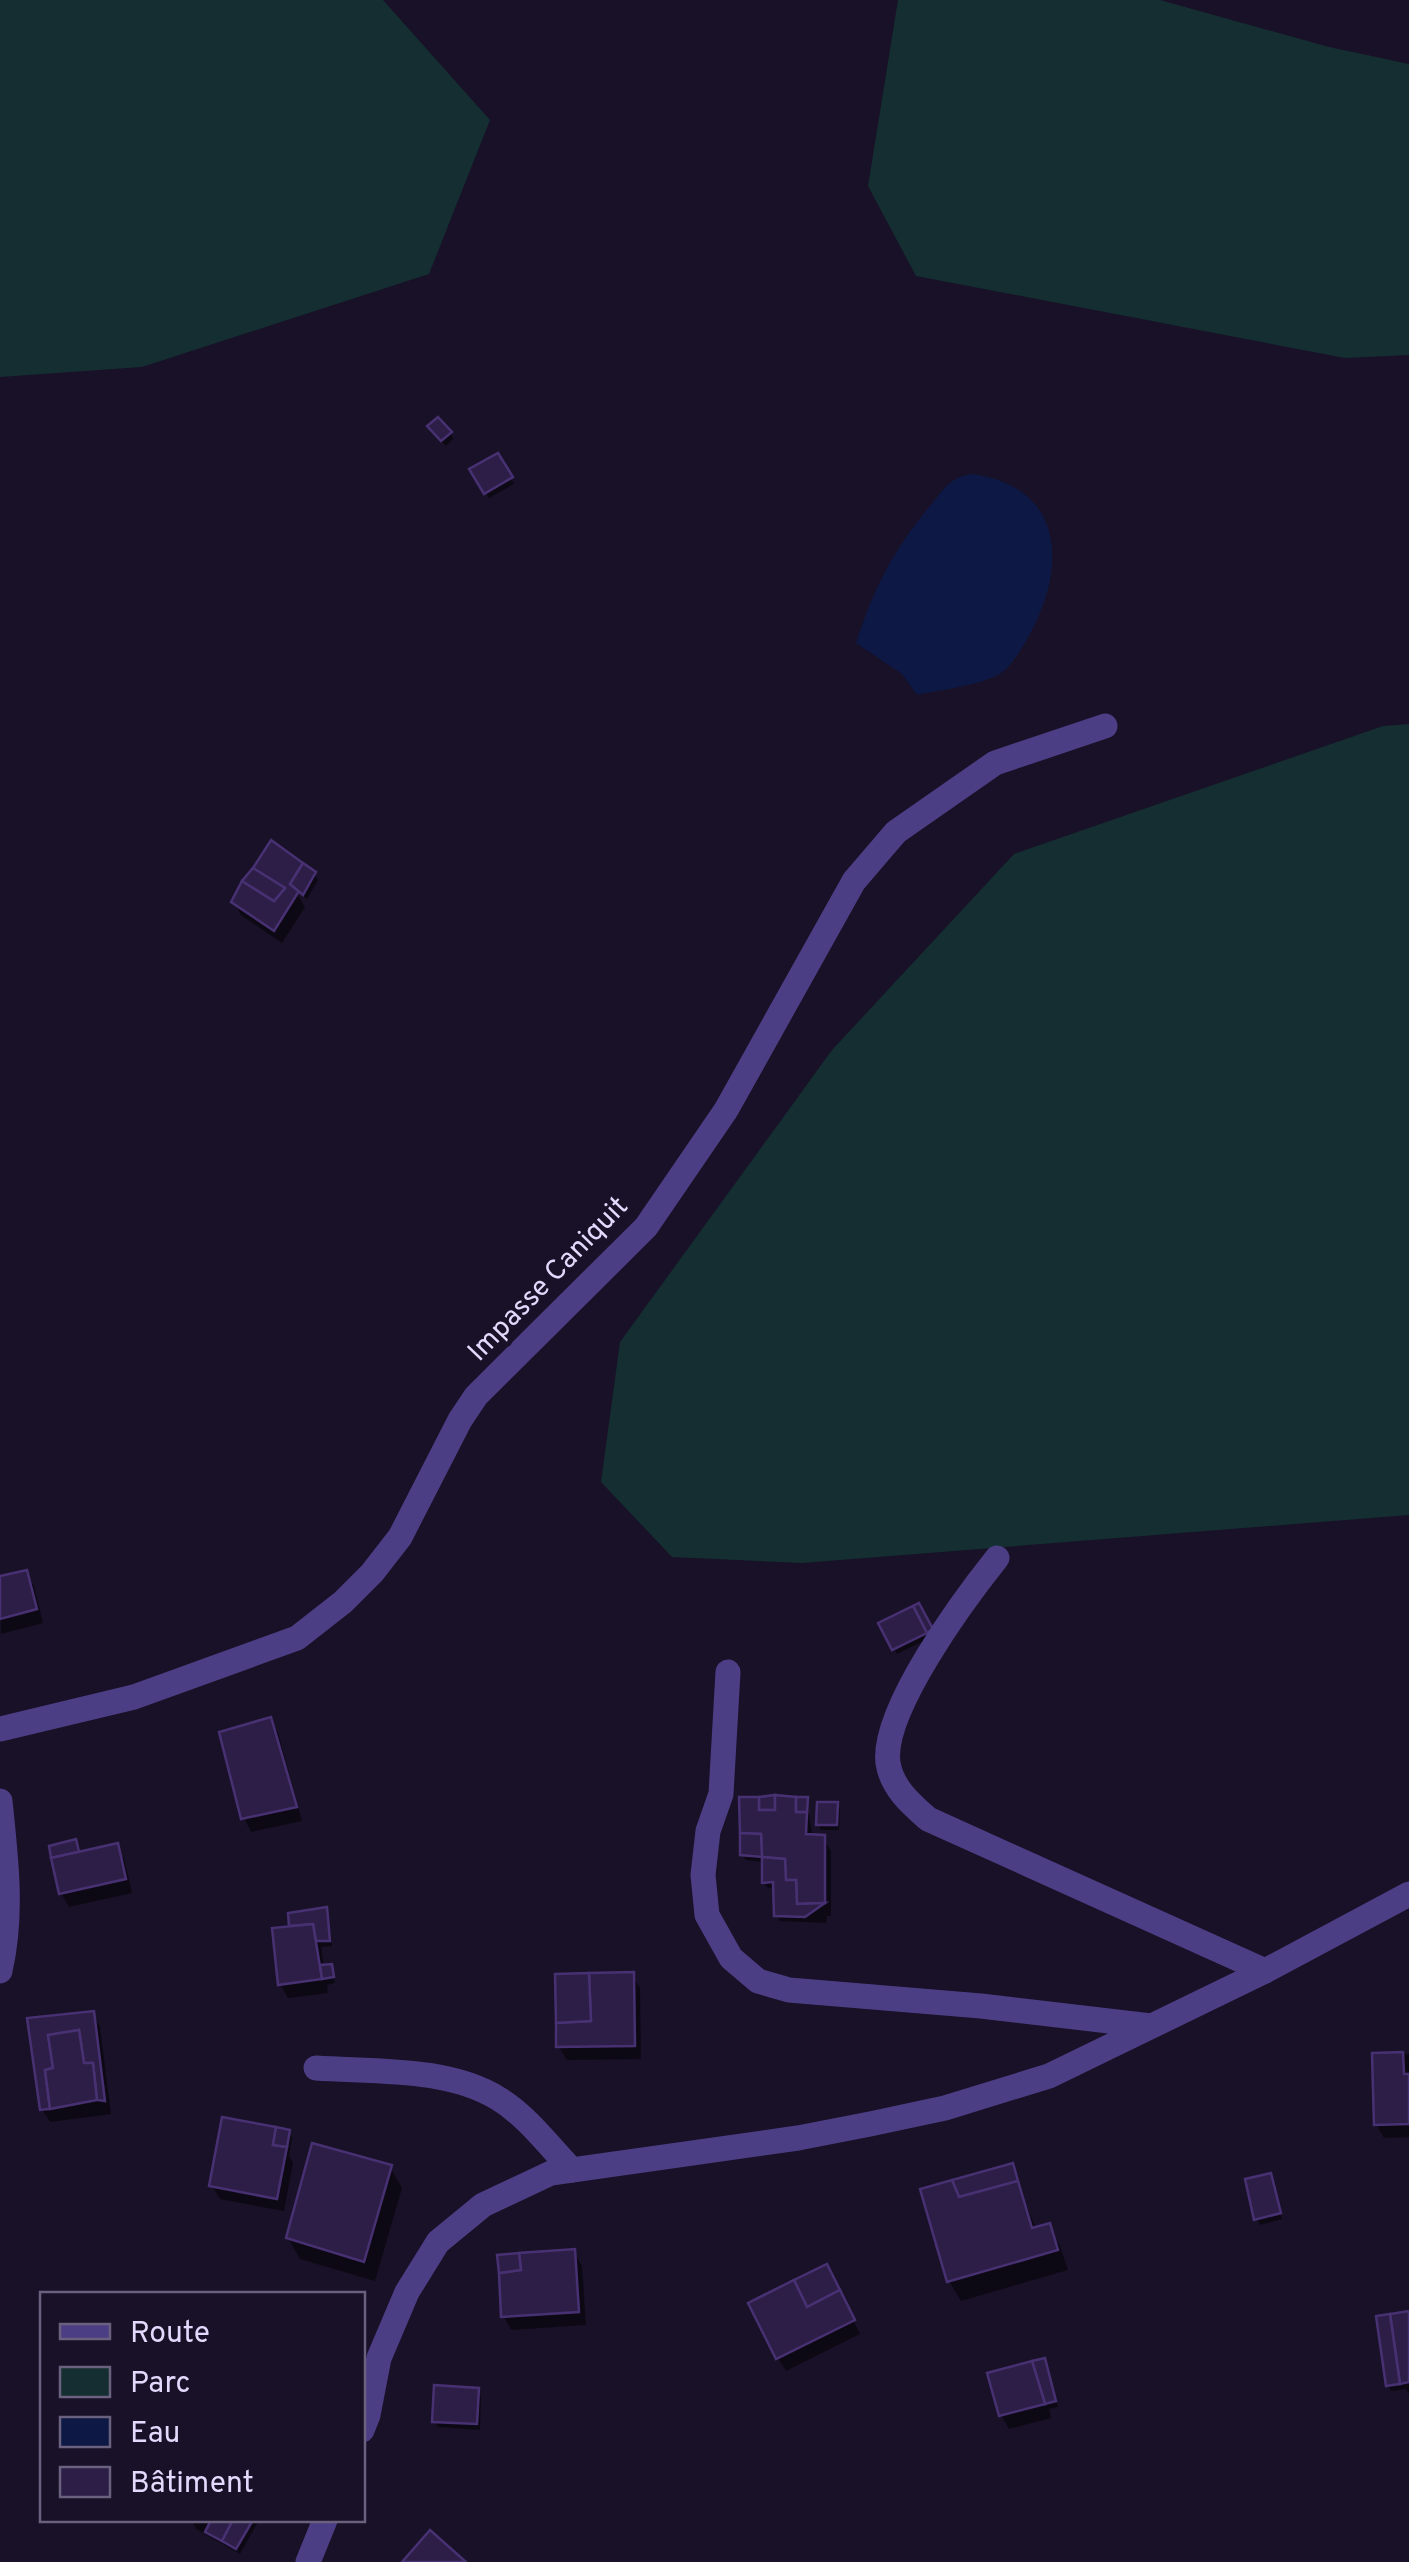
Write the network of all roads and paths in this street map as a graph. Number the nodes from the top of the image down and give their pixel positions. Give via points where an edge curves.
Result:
1 (1106, 726) dead end
2 (998, 1558) dead end
3 (728, 1672) dead end
4 (0, 1730) edge
5 (0, 1802) edge
6 (1409, 1894) edge
7 (0, 1971) edge
8 (1264, 1971) junction
9 (1151, 2026) junction
10 (316, 2068) dead end
11 (572, 2170) junction
12 (365, 2423) edge
13 (324, 2522) edge
14 (308, 2562) edge

1 - 4 street, Impasse Caniquit via 996,763 896,832 854,881 726,1110 646,1227 476,1396 400,1537 343,1602 297,1638 134,1697
2 - 8 street via 928,1652 894,1727 888,1762 901,1794 928,1819
3 - 9 street via 721,1794 703,1875 707,1915 731,1958 758,1981 789,1990
5 - 7 street via 10,1893
6 - 8 street
8 - 9 street
9 - 11 street via 1049,2076 945,2108 798,2138
10 - 11 street via 397,2073 475,2088 500,2099
11 - 12 street via 550,2173 483,2205 438,2242 379,2358
13 - 14 street

